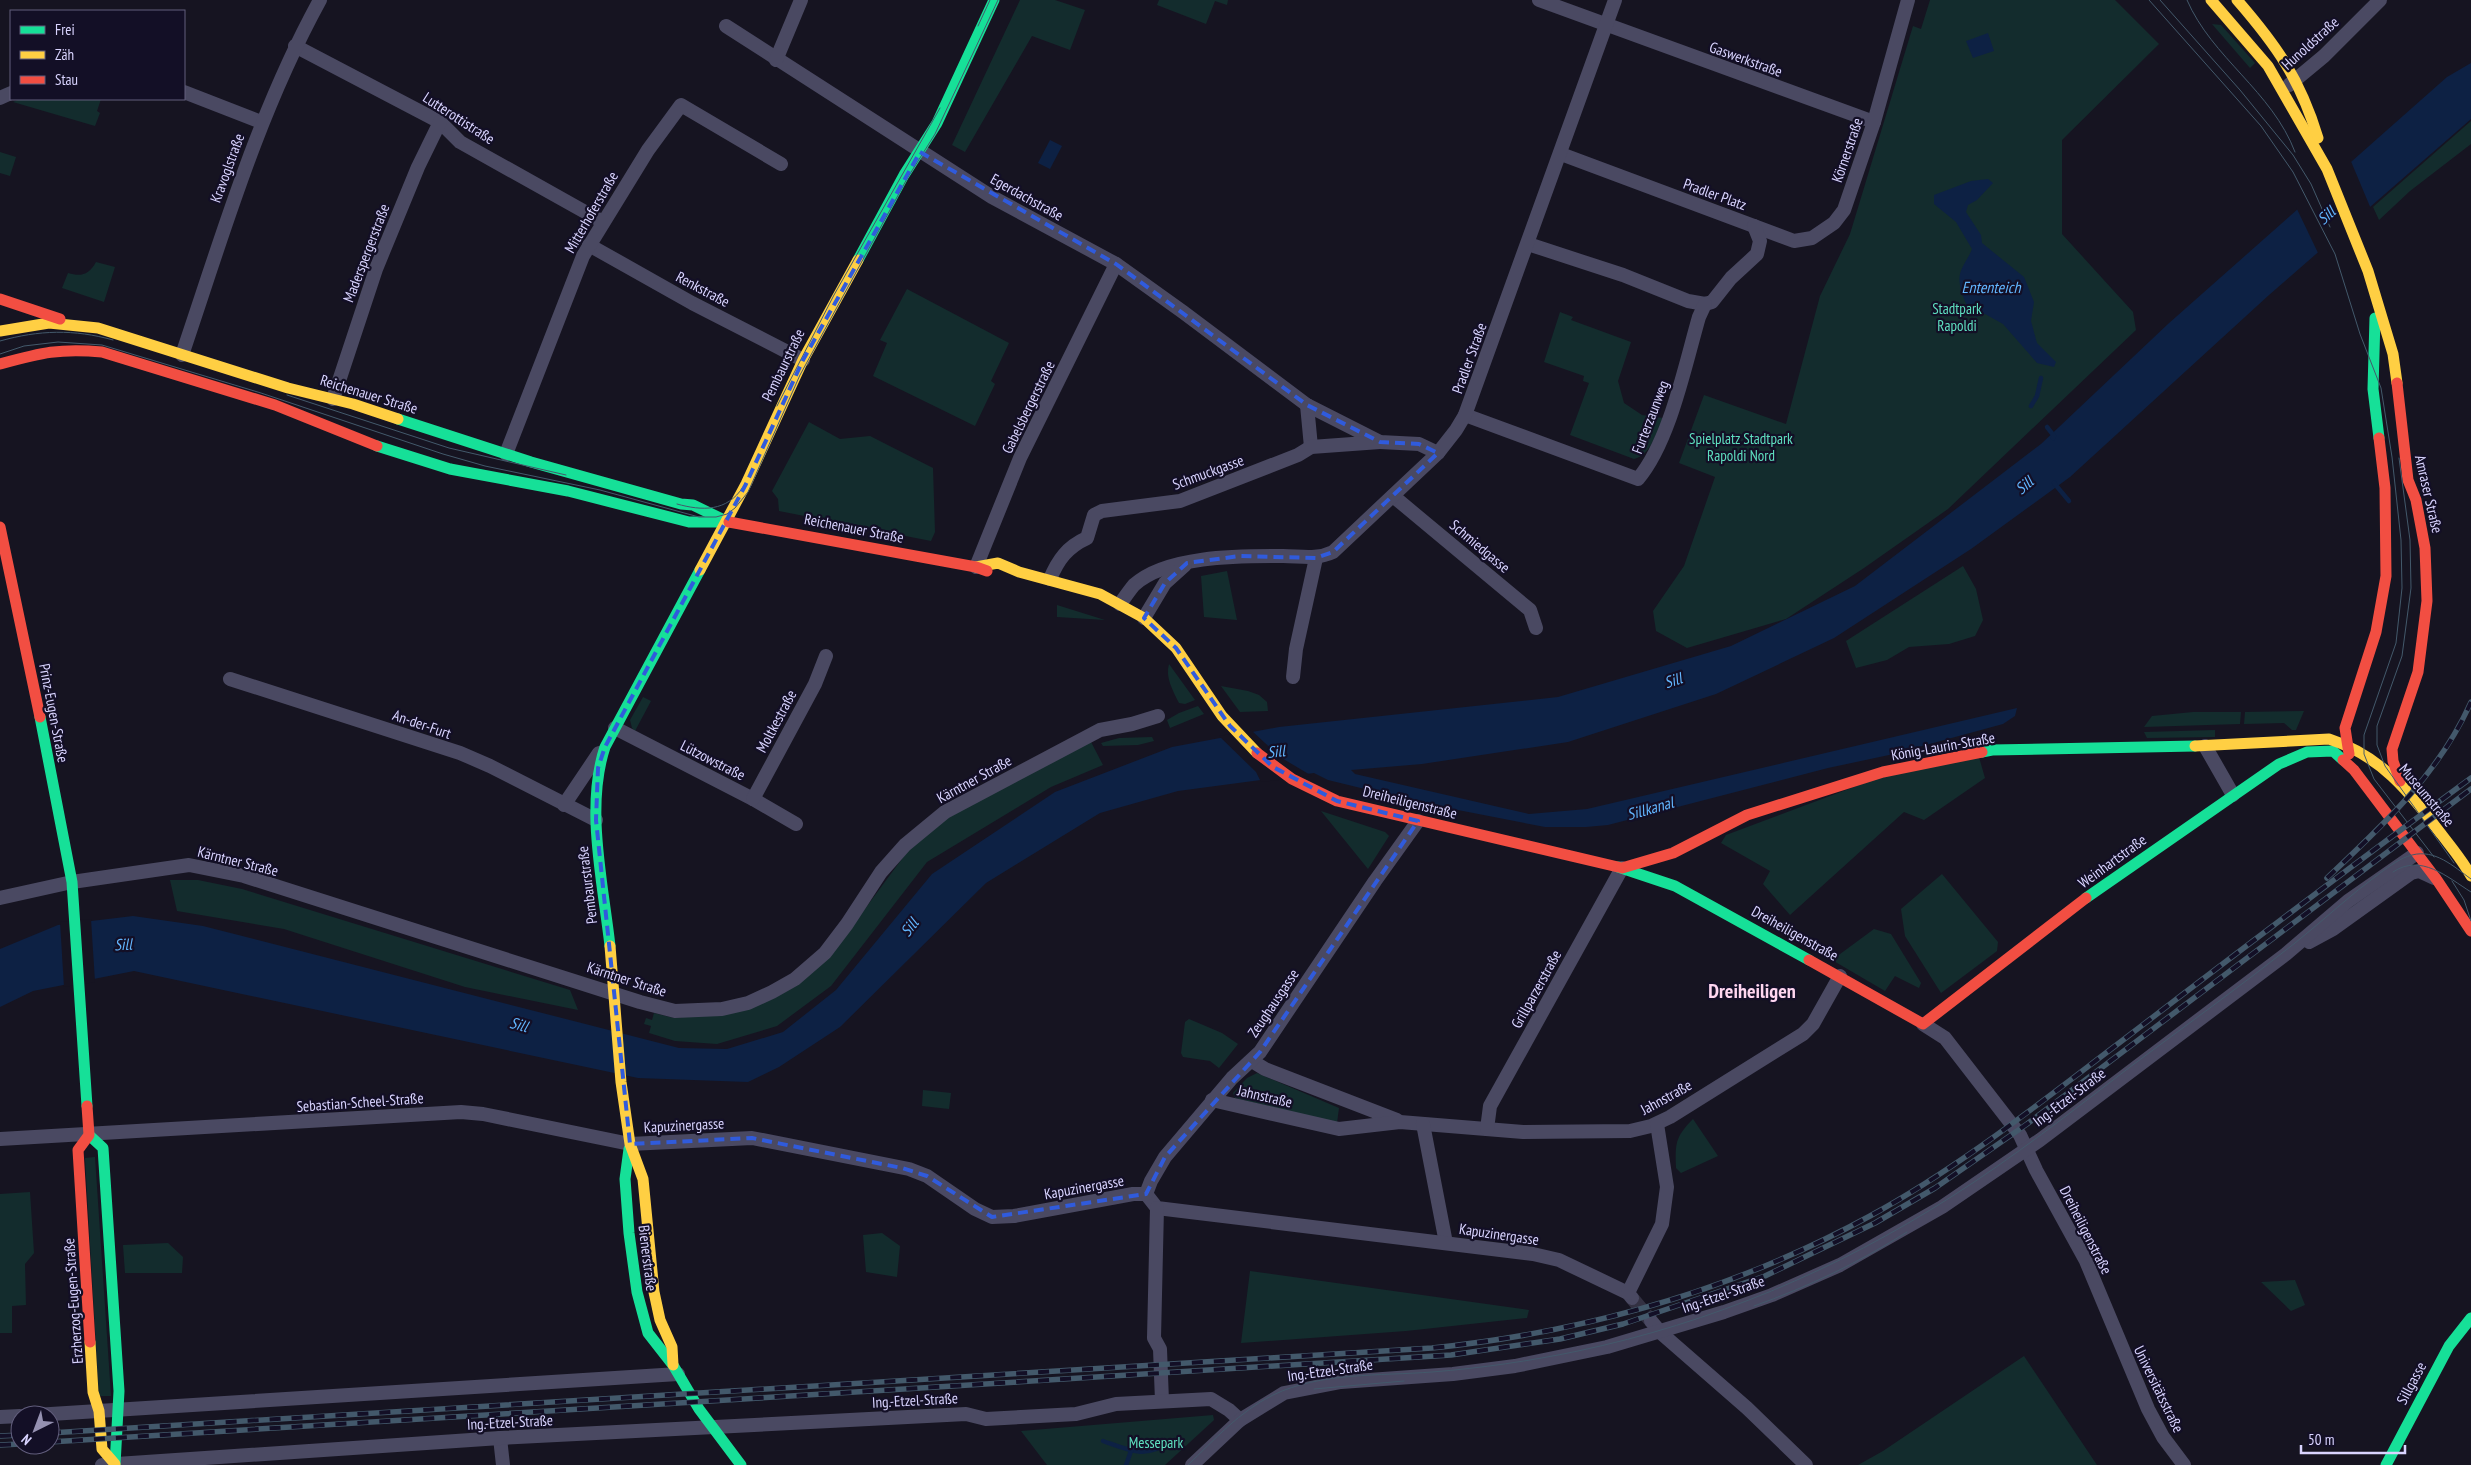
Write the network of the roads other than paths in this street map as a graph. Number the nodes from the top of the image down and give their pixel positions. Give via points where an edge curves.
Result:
1 (320, 0) edge
2 (801, 0) edge
3 (994, 0) edge
4 (1539, 0) edge
5 (1615, 0) edge
6 (1908, 0) edge
7 (2211, 0) edge
8 (2237, 0) edge
9 (2380, 0) edge
10 (1607, 25) junction
11 (726, 26) dead end
12 (295, 46) junction
13 (776, 60) junction
14 (2297, 78) junction
15 (2283, 89) junction
16 (185, 92) edge
17 (261, 122) junction
18 (440, 122) junction
19 (1874, 122) junction
20 (920, 152) junction
21 (1561, 154) junction
22 (781, 164) dead end
23 (2327, 169) junction
24 (603, 222) junction
25 (1754, 226) junction
26 (1528, 244) junction
27 (589, 245) junction
28 (1116, 264) junction
29 (2368, 271) junction
30 (0, 298) edge
31 (1705, 304) junction
32 (68, 323) junction
33 (0, 331) edge
34 (182, 355) junction
35 (803, 360) junction
36 (0, 364) edge
37 (333, 399) junction
38 (1307, 406) junction
39 (1465, 415) junction
40 (1380, 442) junction
41 (1311, 447) junction
42 (1438, 453) junction
43 (506, 454) junction
44 (1394, 496) junction
45 (725, 521) junction
46 (0, 527) edge
47 (1316, 558) junction
48 (1187, 563) junction
49 (976, 567) junction
50 (5, 573) edge
51 (1050, 579) junction
52 (1120, 604) junction
53 (1144, 618) junction
54 (1536, 628) dead end
55 (826, 656) dead end
56 (1293, 677) dead end
57 (230, 679) dead end
58 (1213, 704) joint
59 (1158, 716) dead end
60 (2348, 716) junction
61 (615, 728) junction
62 (2330, 739) junction
63 (2346, 743) junction
64 (2205, 746) junction
65 (604, 747) junction
66 (2354, 770) junction
67 (2400, 781) junction
68 (2234, 795) junction
69 (753, 799) junction
70 (564, 805) junction
71 (596, 820) junction
72 (1418, 821) junction
73 (796, 824) dead end
74 (2422, 851) junction
75 (1673, 853) junction
76 (2440, 853) dead end
77 (1622, 868) junction
78 (2470, 874) edge
79 (2437, 880) junction
80 (72, 882) junction
81 (1676, 886) junction
82 (2446, 894) junction
83 (0, 898) edge
84 (2471, 914) edge
85 (2471, 931) edge
86 (2286, 954) junction
87 (1840, 976) junction
88 (615, 994) junction
89 (81, 1002) joint
90 (1923, 1024) junction
91 (1252, 1061) junction
92 (621, 1082) joint
93 (1212, 1100) junction
94 (1400, 1122) junction
95 (1423, 1124) junction
96 (1657, 1124) junction
97 (1487, 1129) junction
98 (89, 1135) junction
99 (0, 1139) edge
100 (630, 1144) junction
101 (2027, 1149) junction
102 (1146, 1194) junction
103 (1157, 1208) junction
104 (1446, 1243) junction
105 (2470, 1320) edge
106 (1651, 1321) tunnel mouth
107 (2111, 1323) joint
108 (1661, 1333) junction
109 (675, 1369) junction
110 (1162, 1401) junction
111 (116, 1410) junction
112 (99, 1411) junction
113 (60, 1413) edge
114 (1240, 1420) junction
115 (713, 1427) junction
116 (500, 1438) junction
117 (102, 1465) edge
118 (115, 1465) edge
119 (503, 1465) edge
120 (741, 1465) edge
121 (1192, 1465) edge
122 (1806, 1465) edge
123 (2184, 1465) edge
124 (2386, 1465) edge

1 - 12 street, Kravoglstraße
2 - 13 street
3 - 20 street, Pembaurstraße via 937,123
4 - 10 street, Gaswerkstraße
5 - 10 street, Pradler Straße
6 - 19 street, Körnerstraße
7 - 15 street, Amraser Straße via 2268,66
8 - 14 street, Amraser Straße via 2278,48
9 - 14 street, Hunoldstraße
10 - 19 street, Gaswerkstraße
10 - 21 street, Pradler Straße
11 - 13 street, Egerdachstraße
12 - 17 street, Kravoglstraße
12 - 18 street, Lutterottistraße
13 - 20 street, Egerdachstraße
14 - 15 street, Hunoldstraße
14 - 23 street, Amraser Straße via 2308,102
15 - 23 street, Amraser Straße
16 - 17 street
17 - 34 street, Kravoglstraße
18 - 24 street, Lutterottistraße via 460,142
18 - 37 street, Maderspergerstraße via 376,269
19 - 25 street, Körnerstraße via 1844,210 1834,223 1812,238 1794,240
20 - 28 street, Egerdachstraße via 992,197
20 - 35 street, Pembaurstraße via 904,175
21 - 25 street, Pradler Platz
21 - 26 street, Pradler Straße
22 - 24 street, Mitterhoferstraße via 681,105
23 - 29 street, Amraser Straße
24 - 27 street, Mitterhoferstraße
25 - 31 street, Pradler Platz via 1760,240 1756,254 1712,302
26 - 31 street via 1623,275 1688,301
26 - 39 street, Pradler Straße
27 - 35 street, Renkstraße
27 - 43 street, Mitterhoferstraße
28 - 38 street, Egerdachstraße
28 - 49 street, Gabelsbergerstraße via 1020,458
29 - 60 street, Amraser Straße via 2376,330 2374,389 2385,488 2386,576 2376,632
29 - 67 street, Amraser Straße via 2393,354 2408,480 2416,500 2425,547 2425,614 2418,673 2392,749
30 - 32 street
31 - 39 street, Furterzaunweg via 1674,406 1648,466 1638,478
32 - 33 street, Reichenauer Straße via 36,323
32 - 34 street, Reichenauer Straße via 98,328
34 - 37 street, Reichenauer Straße
35 - 45 street, Pembaurstraße via 746,484
36 - 45 street, Reichenauer Straße via 47,351 102,352 275,405 368,443 450,469 568,491 689,522
37 - 43 street, Reichenauer Straße
38 - 40 street, Egerdachstraße
38 - 41 street
39 - 42 street, Pradler Straße
40 - 41 street, Schmuckgasse
40 - 42 street, Egerdachstraße via 1419,444
41 - 51 street, Schmuckgasse via 1180,501 1094,514 1087,538 1074,544 1058,560
42 - 44 street, Pradler Straße
43 - 45 street, Reichenauer Straße via 693,505
44 - 47 street, Pradler Straße via 1337,549
44 - 54 street, Schmiedgasse via 1530,610
45 - 49 street, Reichenauer Straße
45 - 61 street, Pembaurstraße
46 - 50 street, Prinz-Eugen-Straße
47 - 48 street via 1240,556
47 - 56 street
48 - 52 street via 1143,579 1134,585
48 - 53 street via 1165,583
49 - 51 street, Reichenauer Straße via 996,574 1019,572
50 - 80 street, Prinz-Eugen-Straße
51 - 52 street, Reichenauer Straße via 1100,594
52 - 53 street, Reichenauer Straße
53 - 58 street, Reichenauer Straße via 1176,648
55 - 69 street, Moltkestraße via 815,684
57 - 70 street, An-der-Furt via 460,754
58 - 72 street, Dreiheiligenstraße via 1251,749 1303,785 1337,801
59 - 88 street, Kärntner Straße via 1100,730 945,812 905,845 881,872 825,952 795,979 772,992 748,1003 722,1009 675,1010
60 - 62 street
60 - 63 street, Amraser Straße
61 - 65 street, Pembaurstraße
61 - 69 street, Lützowstraße
62 - 63 street, König-Laurin-Straße
62 - 64 street, König-Laurin-Straße
63 - 66 street
63 - 67 street, Museumstraße via 2382,765
64 - 68 street
64 - 75 street, König-Laurin-Straße via 1983,752 1883,772 1747,814
65 - 70 street, Pembaurstraße
65 - 71 street, Pembaurstraße via 598,768
66 - 68 street, Weinhartstraße via 2333,752 2307,752 2279,764
66 - 74 street
67 - 78 street, Museumstraße
68 - 90 street, Weinhartstraße via 2125,869
69 - 73 street, Lützowstraße
70 - 71 street, An-der-Furt
71 - 88 street, Pembaurstraße
72 - 77 street, Dreiheiligenstraße
72 - 91 street, Zeughausgasse
74 - 79 street
74 - 86 street, Ing.-Etzel-Straße via 2348,901
75 - 77 street, König-Laurin-Straße
75 - 81 street via 1667,871
76 - 78 street
77 - 81 street, Dreiheiligenstraße
77 - 97 street, Grillparzerstraße via 1490,1106
79 - 82 street
79 - 86 street, Ing.-Etzel-Straße via 2425,873 2411,873 2333,929
80 - 83 street, Kärntner Straße
80 - 88 street, Kärntner Straße via 189,865 236,875
80 - 89 street, Prinz-Eugen-Straße
81 - 87 street, Dreiheiligenstraße
82 - 84 street
82 - 85 street
86 - 101 street, Ing.-Etzel-Straße
87 - 90 street, Dreiheiligenstraße
87 - 96 street, Jahnstraße via 1813,1024 1803,1034
88 - 92 street, Pembaurstraße
89 - 98 street, Erzherzog-Eugen-Straße
90 - 101 street, Dreiheiligenstraße via 1945,1038 2009,1120
91 - 93 street, Zeughausgasse
91 - 94 street, Jahnstraße
92 - 100 street, Bienerstraße
93 - 94 street, Jahnstraße via 1338,1129
93 - 102 street, Zeughausgasse via 1165,1157
94 - 95 street, Jahnstraße
95 - 97 street, Jahnstraße
95 - 104 street
96 - 97 street, Jahnstraße via 1623,1132
96 - 104 street, Kapuzinergasse via 1668,1187 1660,1231 1630,1295 1559,1260
98 - 99 street, Sebastian-Scheel-Straße
98 - 100 street, Sebastian-Scheel-Straße via 461,1112
98 - 111 street via 103,1148 119,1391
98 - 112 street, Erzherzog-Eugen-Straße via 78,1150 94,1392
100 - 102 street, Kapuzinergasse via 752,1138 893,1166 926,1176 992,1217
100 - 109 street, Bienerstraße via 643,1179 654,1292 660,1320 672,1346
100 - 109 street, Bienerstraße via 626,1179 637,1292 648,1334
101 - 107 street, Dreiheiligenstraße via 2086,1261
101 - 108 street, Ing.-Etzel-Straße via 1942,1207 1840,1265 1772,1295
102 - 103 street, Kapuzinergasse
103 - 104 street, Kapuzinergasse
103 - 110 street via 1154,1338 1160,1349
105 - 124 street, Sillgasse via 2449,1346
106 - 108 street
107 - 123 street, Universitätsstraße via 2155,1423
108 - 114 street, Ing.-Etzel-Straße via 1515,1366 1305,1387 1284,1393
108 - 122 street
109 - 111 street via 541,1382
109 - 115 street, Bienerstraße
110 - 114 street, Ing.-Etzel-Straße via 1211,1399
110 - 115 street, Ing.-Etzel-Straße via 1116,1404 1075,1418 1036,1420 966,1414
111 - 112 street
111 - 118 street via 118,1448
112 - 113 street
112 - 118 street, Erzherzog-Eugen-Straße via 102,1448
114 - 121 street
115 - 116 street, Ing.-Etzel-Straße
115 - 120 street, Bienerstraße
116 - 118 street, Ing.-Etzel-Straße
116 - 119 street
117 - 118 street, Ing.-Etzel-Straße

